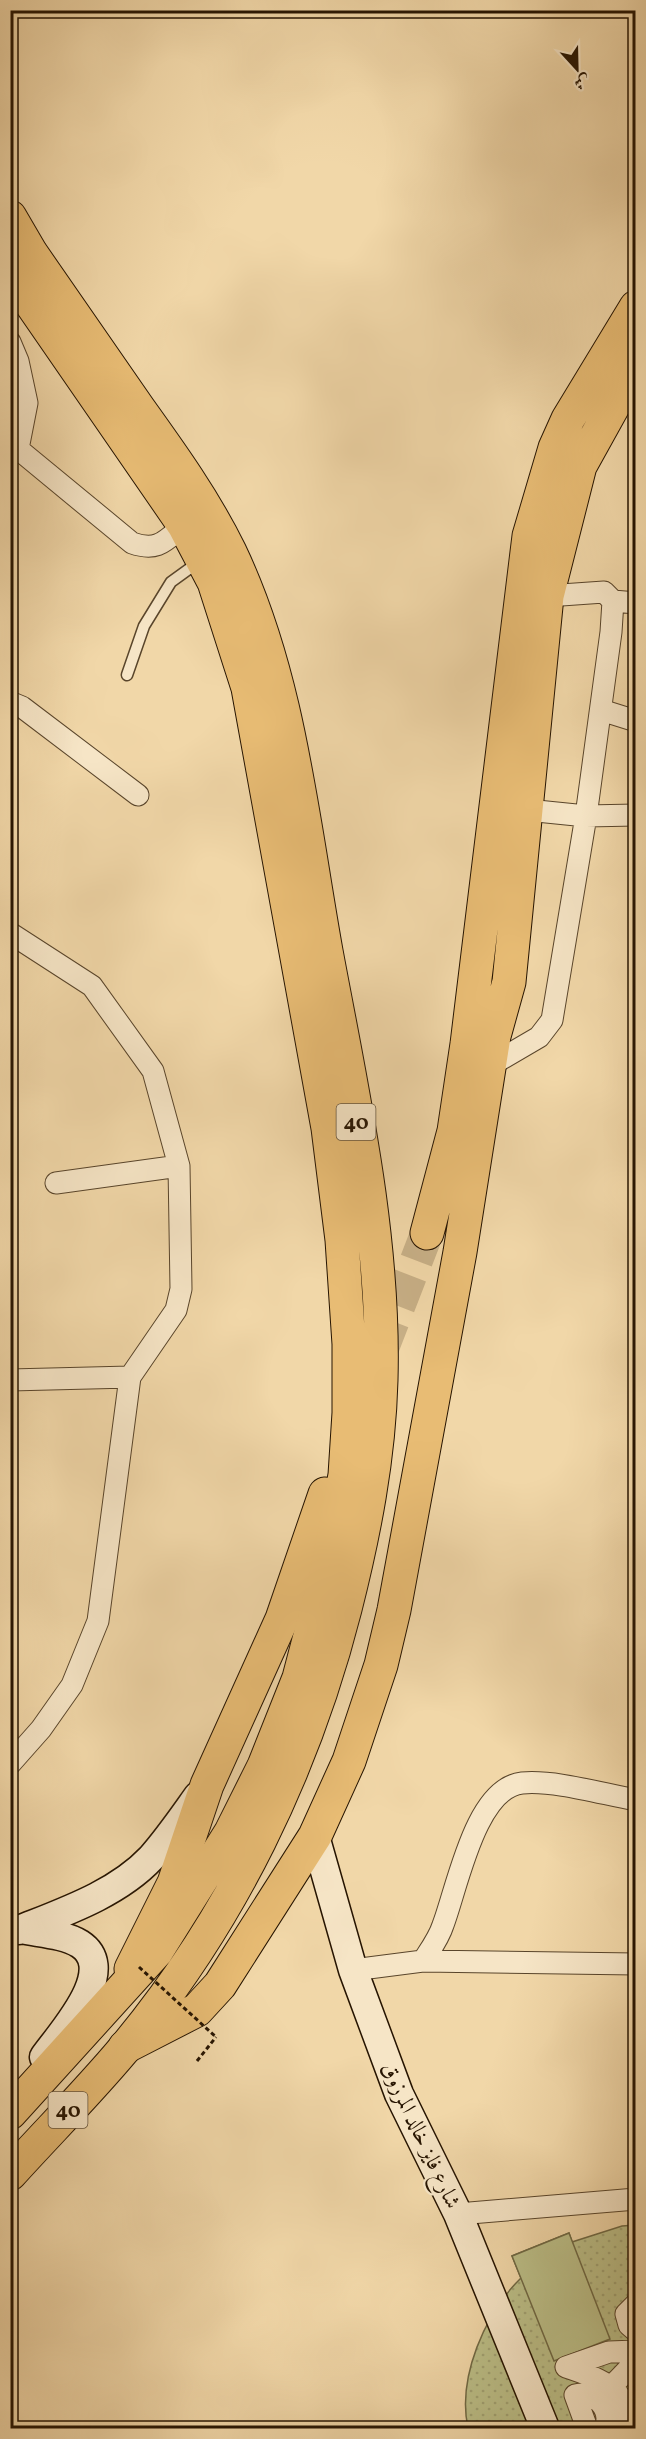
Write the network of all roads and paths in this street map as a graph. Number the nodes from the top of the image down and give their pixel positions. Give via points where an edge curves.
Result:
1 (10, 217) edge
2 (10, 273) edge
3 (636, 307) edge
4 (10, 342) edge
5 (636, 365) edge
6 (14, 450) edge
7 (184, 525) junction
8 (202, 559) junction
9 (547, 596) junction
10 (613, 601) junction
11 (636, 603) edge
12 (127, 675) dead end
13 (10, 702) edge
14 (601, 710) junction
15 (636, 721) edge
16 (138, 795) dead end
17 (527, 810) junction
18 (636, 815) edge
19 (586, 816) junction
20 (10, 933) edge
21 (491, 1065) junction
22 (179, 1166) junction
23 (56, 1183) dead end
24 (426, 1233) tunnel mouth
25 (130, 1377) junction
26 (10, 1380) edge
27 (325, 1494) dead end
28 (10, 1764) edge
29 (207, 1785) junction
30 (636, 1800) edge
31 (315, 1836) junction
32 (16, 1931) edge
33 (423, 1961) junction
34 (636, 1964) edge
35 (139, 1967) dead end
36 (353, 1970) junction
37 (119, 1993) junction
38 (125, 2047) junction
39 (197, 2061) dead end
40 (10, 2113) edge
41 (10, 2174) edge
42 (636, 2199) edge
43 (458, 2214) junction
44 (636, 2304) edge
45 (636, 2331) edge
46 (636, 2351) edge
47 (636, 2361) edge
48 (588, 2384) junction
49 (619, 2398) edge
50 (545, 2428) edge
51 (587, 2428) edge
52 (625, 2428) edge

1 - 38 main road, 40 via 194,488 228,548 252,602 278,685 332,979 372,1230 380,1329 381,1382 363,1536 332,1661 312,1721 249,1863 187,1963
2 - 7 main road, 40
3 - 24 main road via 568,419 552,457 529,536 466,1055 454,1131
4 - 6 street via 27,404
5 - 9 main road via 580,466
6 - 7 street via 132,543 148,549 160,545
7 - 8 main road, 40
8 - 12 lane via 171,582 144,626
8 - 37 main road, 40 via 232,632 248,688 328,1128 342,1240 349,1413 345,1475 327,1571 299,1678 264,1766 231,1832 166,1939
9 - 10 street via 604,592
9 - 17 main road
10 - 11 street
10 - 14 street
13 - 16 street via 22,707
14 - 15 street
14 - 19 street
17 - 19 street
17 - 21 main road via 509,982 494,1036
18 - 19 street
19 - 21 street via 552,1020 539,1037
20 - 22 street via 92,986 120,1023 153,1071
21 - 31 main road via 394,1610 350,1761
22 - 23 street
22 - 25 street via 181,1289 176,1310
25 - 26 street
25 - 28 street via 98,1621 72,1685
27 - 29 main road via 282,1618
29 - 32 street via 150,1859 120,1884
29 - 37 main road via 174,1883
30 - 33 street via 543,1784 520,1784 499,1795 483,1813 442,1928
31 - 36 street, شارع فايز خالد المرزوق
31 - 38 main road via 205,2002 197,2010
32 - 40 street via 64,1938 81,1945 89,1953 93,1971 82,2005
33 - 34 street
33 - 36 street
35 - 39 path, bridge via 216,2037
36 - 43 street, شارع فايز خالد المرزوق via 408,2113
37 - 40 main road, 40
38 - 41 main road, 40
42 - 43 street
43 - 50 street, شارع فايز خالد المرزوق
44 - 45 street via 626,2314
46 - 48 street via 609,2352 566,2367
47 - 49 street
48 - 49 street via 600,2402
48 - 51 street via 575,2395
49 - 52 street via 627,2420

